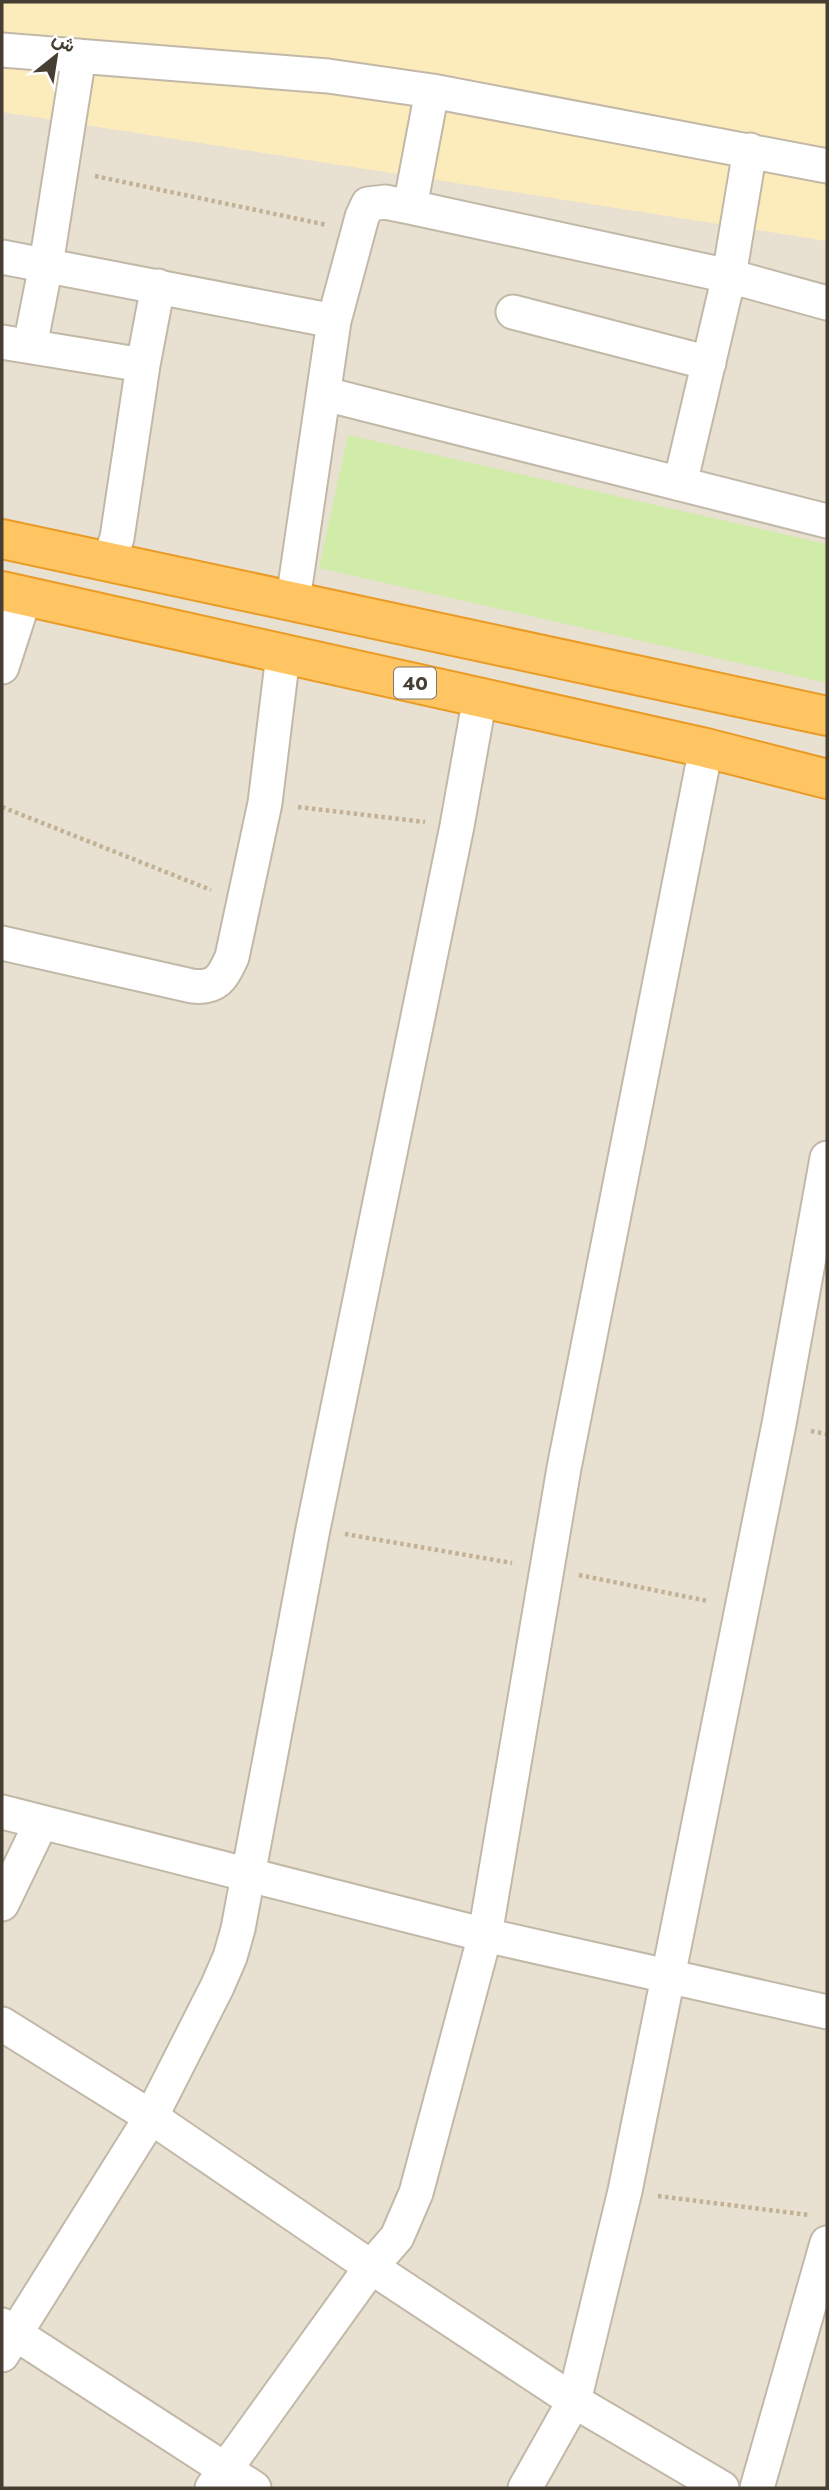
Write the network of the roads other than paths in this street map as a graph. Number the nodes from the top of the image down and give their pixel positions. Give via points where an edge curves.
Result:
1 (2, 50) edge
2 (79, 56) junction
3 (432, 91) junction
4 (750, 150) junction
5 (827, 166) edge
6 (410, 207) junction
7 (2, 257) edge
8 (46, 265) junction
9 (729, 276) junction
10 (158, 286) junction
11 (827, 303) edge
12 (513, 312) dead end
13 (334, 320) junction
14 (16, 344) edge
15 (709, 363) junction
16 (143, 365) junction
17 (325, 394) junction
18 (680, 484) junction
19 (827, 521) edge
20 (2, 539) edge
21 (108, 563) junction
22 (13, 593) edge
23 (293, 600) junction
24 (282, 655) junction
25 (2, 667) edge
26 (480, 697) junction
27 (827, 716) edge
28 (706, 748) junction
29 (827, 779) edge
30 (2, 943) edge
31 (827, 1158) edge
32 (824, 1197) edge
33 (814, 1306) edge
34 (2, 1812) edge
35 (41, 1823) junction
36 (248, 1874) junction
37 (2, 1904) edge
38 (485, 1935) junction
39 (669, 1975) junction
40 (827, 2012) edge
41 (2, 2024) edge
42 (151, 2117) junction
43 (820, 2229) edge
44 (370, 2267) junction
45 (6, 2338) edge
46 (574, 2401) junction
47 (218, 2479) edge
48 (254, 2488) edge
49 (525, 2488) edge
50 (722, 2488) edge
51 (757, 2488) edge

1 - 2 street
2 - 3 street via 328,76
2 - 8 street
3 - 4 street
3 - 6 street
4 - 5 street
4 - 9 street
6 - 9 street
6 - 13 street via 385,202 365,208
7 - 8 street
8 - 10 street
8 - 14 street
9 - 11 street
9 - 15 street
10 - 13 street
10 - 16 street
12 - 15 street
13 - 17 street
14 - 16 street
15 - 18 street
16 - 21 street via 119,527
17 - 18 street
17 - 23 street
18 - 19 street
20 - 21 highway
21 - 23 highway
22 - 24 highway, 40
22 - 25 street
23 - 27 highway
24 - 26 highway, 40
24 - 30 street via 265,803 226,971 207,988
26 - 28 highway, 40
26 - 36 street
28 - 29 highway, 40
28 - 38 street via 564,1468
31 - 32 street
32 - 33 street
33 - 39 street via 779,1424
34 - 35 street
35 - 36 street
35 - 37 street
36 - 38 street
36 - 42 street via 230,1957
38 - 39 street
38 - 44 street via 416,2193 397,2237
39 - 40 street
39 - 46 street via 625,2191
41 - 42 street
42 - 44 street
42 - 45 street
43 - 51 street
44 - 46 street
44 - 47 street
45 - 47 street
46 - 49 street
46 - 50 street
47 - 48 street

